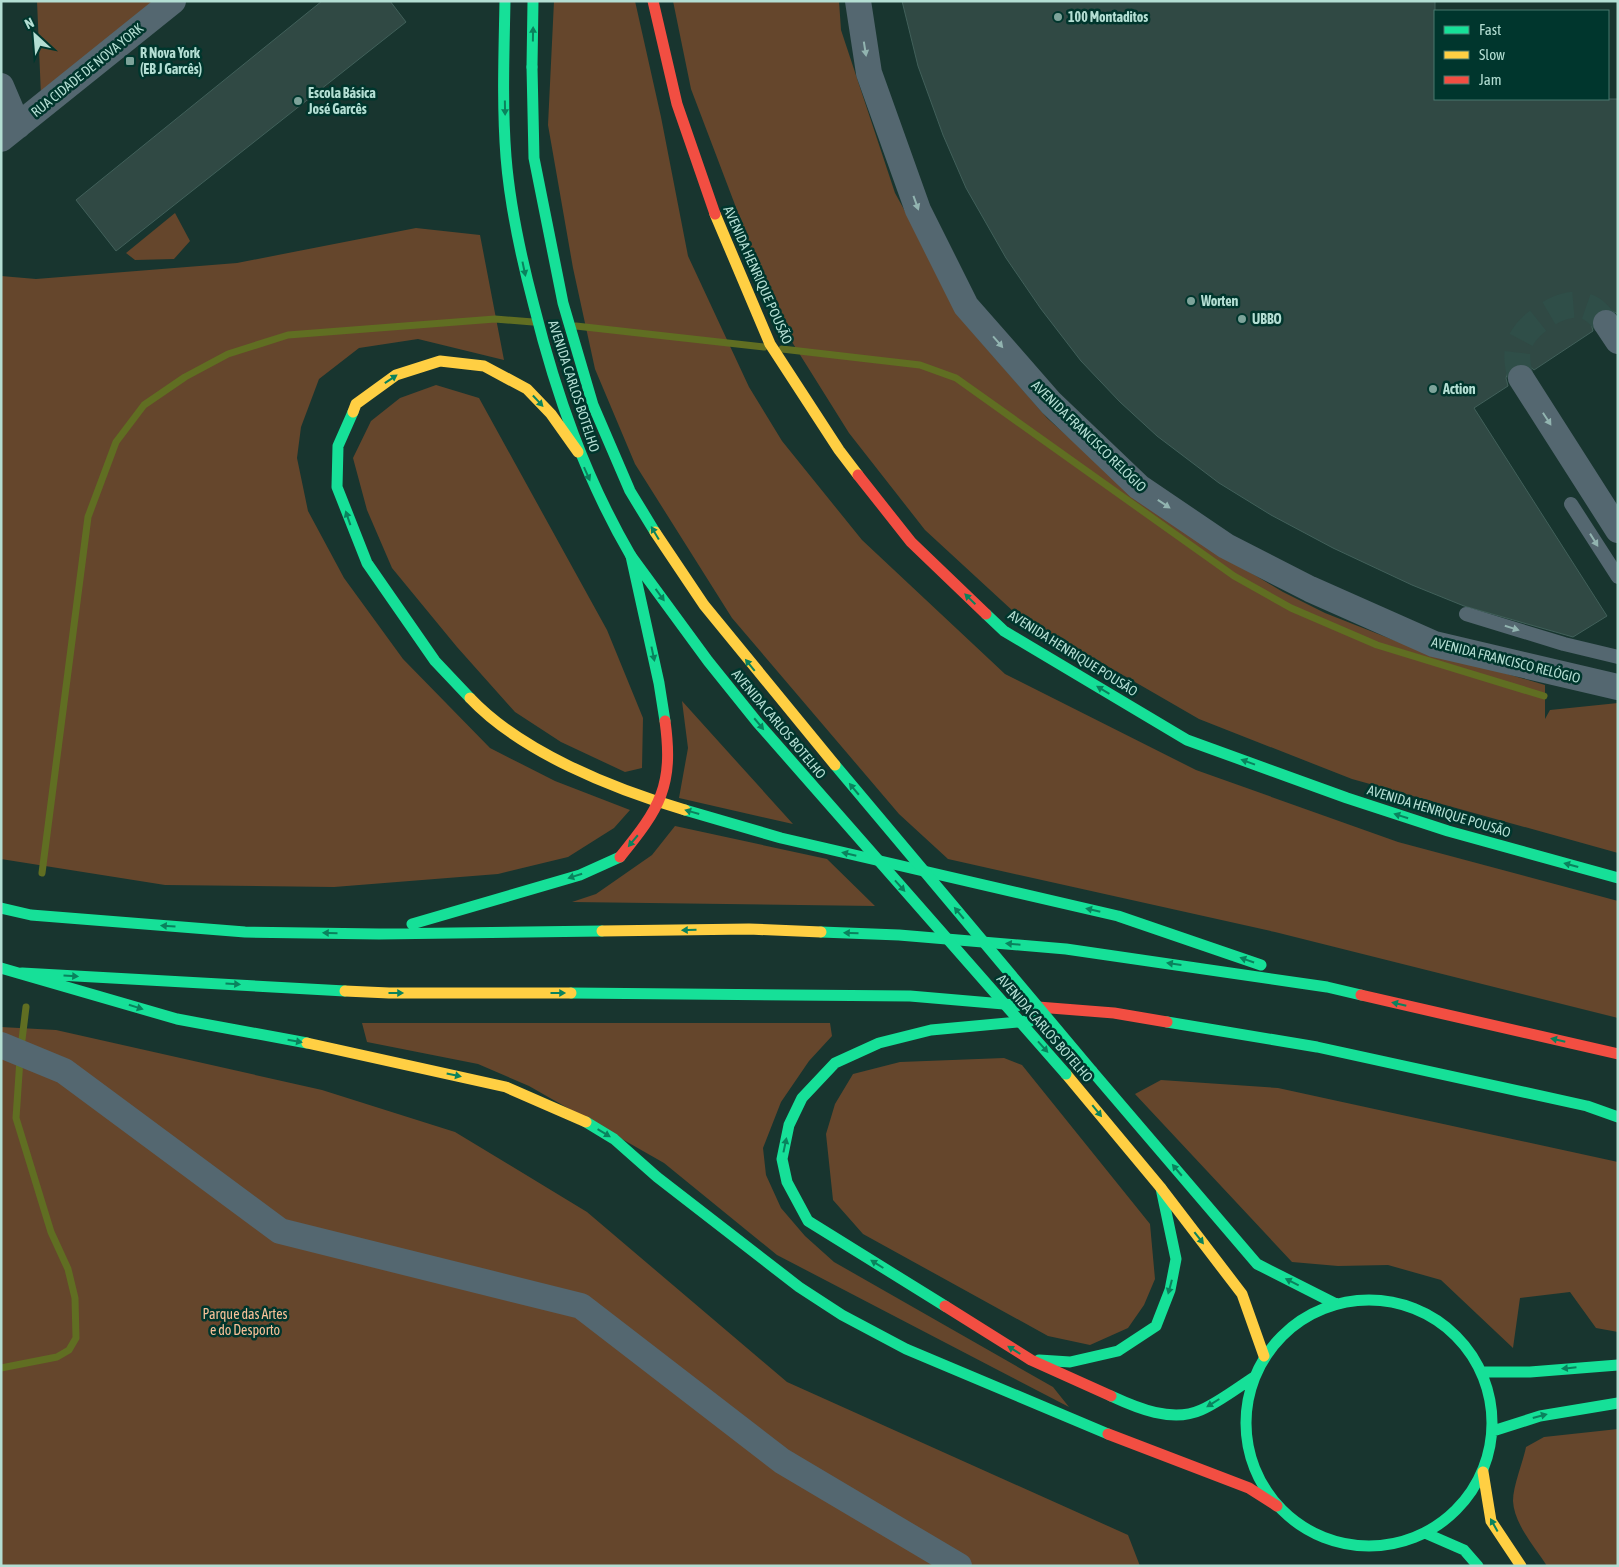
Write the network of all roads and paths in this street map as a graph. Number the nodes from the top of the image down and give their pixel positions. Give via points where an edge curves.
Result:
1 (173, 1) edge
2 (505, 1) edge
3 (533, 1) edge
4 (653, 1) edge
5 (858, 1) edge
6 (1, 86) edge
7 (9, 132) edge
8 (1521, 378) tunnel mouth
9 (578, 452) junction
10 (1571, 504) dead end
11 (1618, 530) edge
12 (631, 556) junction
13 (1618, 577) edge
14 (1466, 614) dead end
15 (1618, 657) edge
16 (1618, 687) edge
17 (1618, 878) edge
18 (1, 908) edge
19 (379, 934) junction
20 (1, 968) edge
21 (22, 973) junction
22 (1326, 987) junction
23 (1114, 1013) junction
24 (3, 1045) edge
25 (1618, 1054) edge
26 (1618, 1117) edge
27 (1160, 1188) junction
28 (1336, 1304) junction
29 (1264, 1356) junction
30 (1031, 1360) junction
31 (1618, 1366) edge
32 (1483, 1372) junction
33 (1254, 1377) junction
34 (1618, 1403) edge
35 (1493, 1431) junction
36 (1483, 1472) junction
37 (1276, 1506) junction
38 (1425, 1533) junction
39 (959, 1566) edge
40 (1478, 1566) edge
41 (1521, 1566) edge

1 - 7 street, RUA CIDADE DE NOVA YORK
2 -> 9 main road, AVENIDA CARLOS BOTELHO via 506,157 519,243 544,347
28 -> 3 main road, AVENIDA CARLOS BOTELHO, bridge via 1257,1264 746,659 662,543 630,491 593,404 553,266 534,158
17 -> 4 main road, AVENIDA HENRIQUE POUSÃO via 1448,831 1187,740 1004,631 911,542 839,450 770,344 716,221 677,104
5 -> 16 street, AVENIDA FRANCISCO RELÓGIO via 872,82 918,210 966,306 1051,403 1139,487 1226,546 1310,589 1434,644
6 - 7 street
8 -> 11 street
9 -> 12 main road, AVENIDA CARLOS BOTELHO via 596,494
22 -> 9 main road via 1118,916 781,838 651,800 571,768 489,718 435,661 367,563 337,487 338,446 356,404 396,375 440,361 484,366 527,389 551,414
10 -> 13 lane
12 -> 19 main road, bridge via 659,683 669,751 666,780 648,823 620,857 580,875
12 -> 27 main road, AVENIDA CARLOS BOTELHO, bridge via 757,722 1066,1074
14 -> 15 lane
19 -> 18 main road via 245,932 31,915
22 -> 19 main road via 1066,948 898,935 749,929
20 - 21 main road
21 -> 23 main road via 389,993 755,992 910,996
21 -> 37 main road via 176,1019 313,1044 506,1087 587,1123 614,1139 657,1178 799,1288 842,1315 906,1349 1135,1445 1249,1488
25 -> 22 main road
23 - 26 main road via 1317,1047 1587,1106
30 -> 23 main road via 808,1221 787,1182 782,1159 789,1125 802,1098 835,1063 879,1043 931,1030
24 - 39 street via 64,1071 280,1231 581,1306 782,1461
27 -> 29 main road, AVENIDA CARLOS BOTELHO via 1242,1294
27 -> 30 main road via 1176,1259 1170,1290 1156,1326 1118,1351 1070,1362
28 - 29 main road via 1315,1312 1284,1333
28 - 32 main road via 1362,1299 1400,1303 1432,1316 1457,1335
29 - 33 main road
33 -> 30 main road via 1200,1411 1170,1415 1136,1408
31 -> 32 main road
32 - 35 main road via 1492,1401
33 - 37 main road via 1246,1404 1246,1438 1259,1482
35 -> 34 main road via 1540,1416
35 - 36 main road
36 - 38 main road via 1459,1508
41 -> 36 main road via 1491,1521
37 - 38 main road via 1304,1529 1342,1544 1389,1545
38 - 40 main road via 1464,1550

